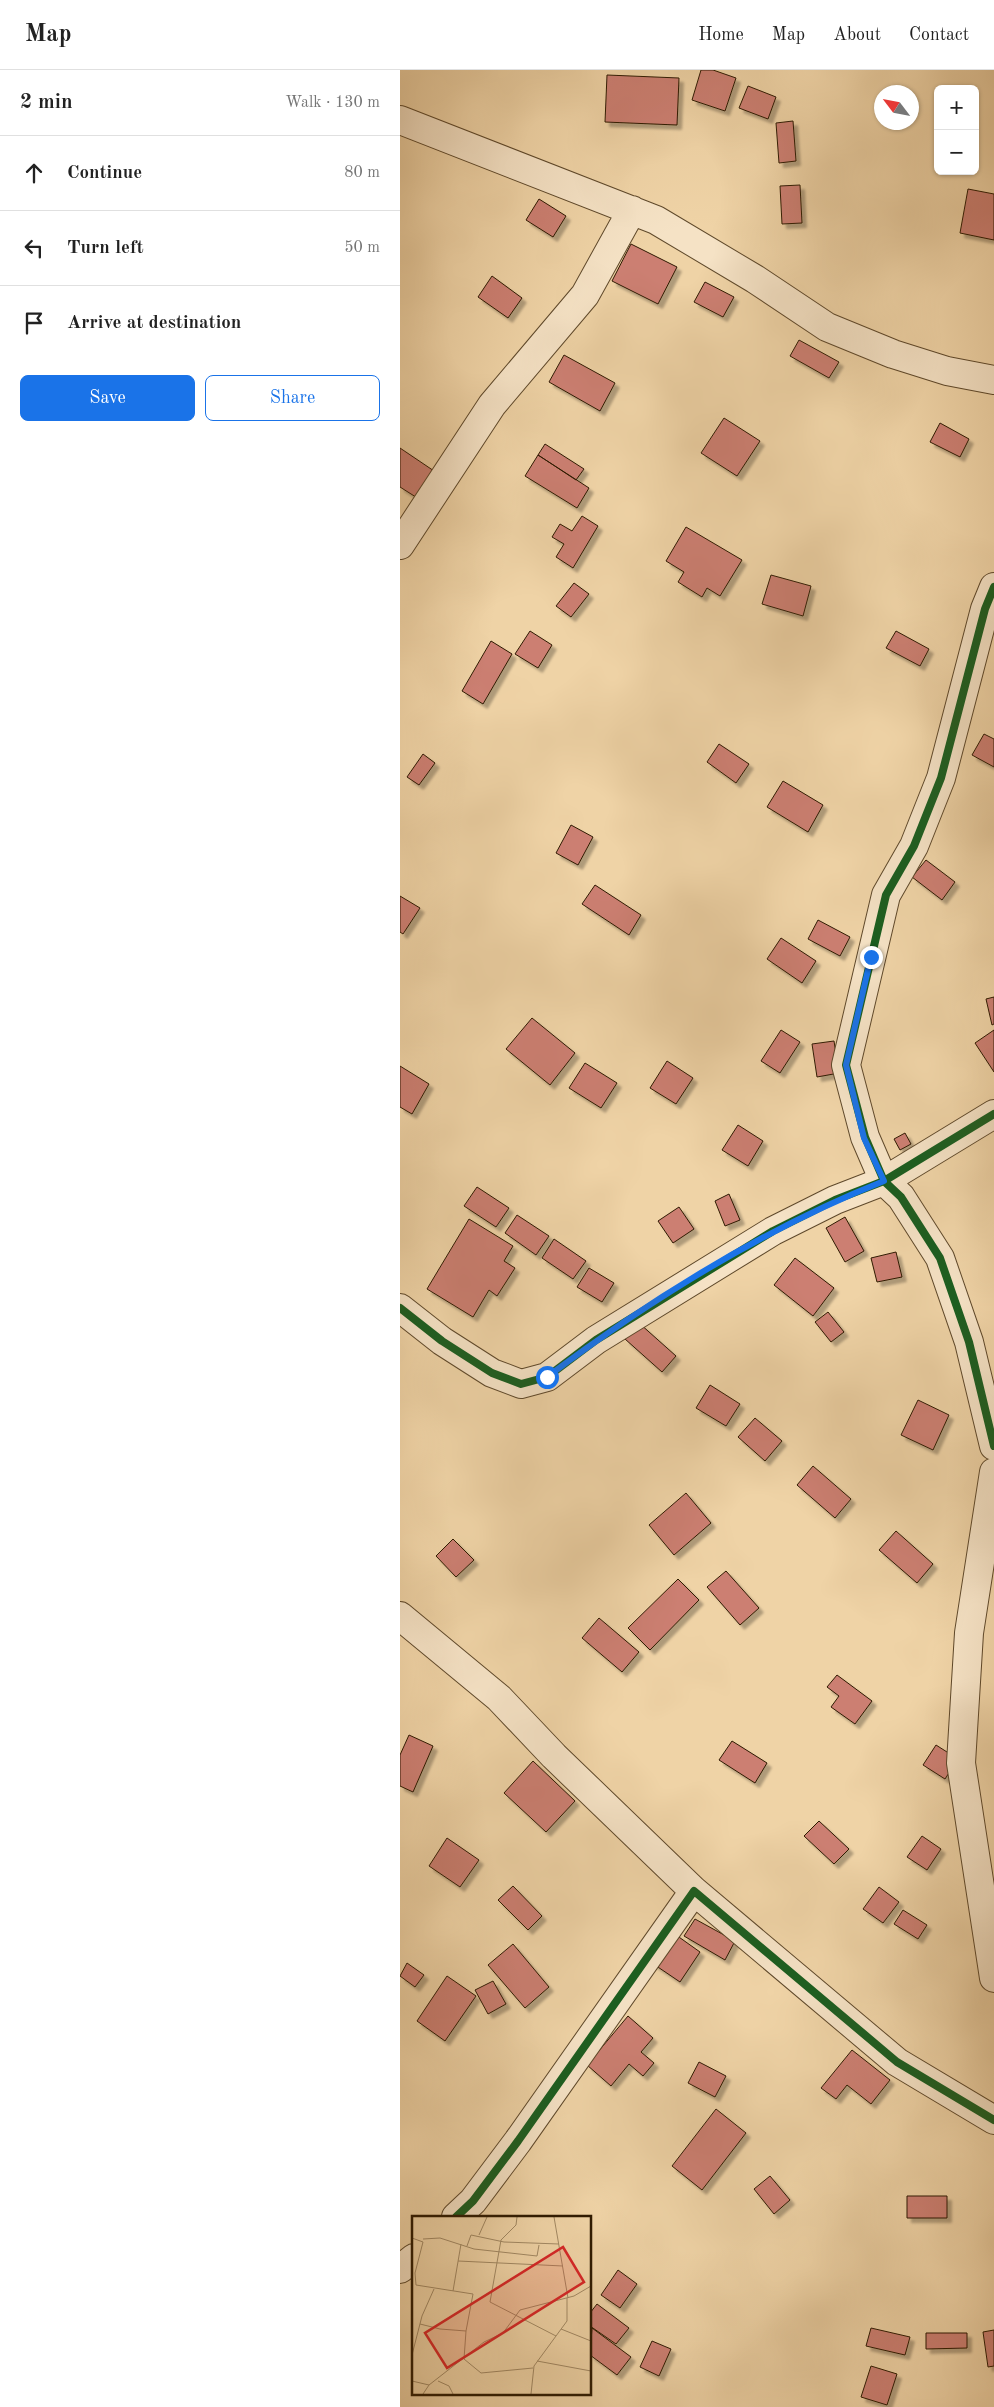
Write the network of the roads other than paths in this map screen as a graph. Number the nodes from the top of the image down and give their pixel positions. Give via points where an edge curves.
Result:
1 (400, 120) edge
2 (632, 210) junction
3 (994, 380) edge
4 (400, 545) edge
5 (994, 588) edge
6 (994, 1114) edge
7 (884, 1181) junction
8 (400, 1308) edge
9 (994, 1446) edge
10 (994, 1472) edge
11 (400, 1616) edge
12 (694, 1891) junction
13 (994, 1978) edge
14 (994, 2120) edge
15 (457, 2216) edge
16 (412, 2260) edge
17 (400, 2269) edge

1 - 2 street
2 - 3 street via 656,220 755,279 827,327 893,354 947,371
2 - 4 street via 585,295 492,405
5 - 7 street via 985,609 941,778 914,846 886,895 846,1065 864,1138
6 - 7 street
7 - 8 street via 835,1200 773,1231 596,1340 547,1377 521,1384 492,1373 442,1342
7 - 9 street via 901,1197 940,1258 969,1342
10 - 13 street via 969,1633 961,1763
11 - 12 street via 500,1698 554,1756
12 - 14 street via 897,2062
12 - 15 street via 518,2141 473,2201
16 - 17 street

